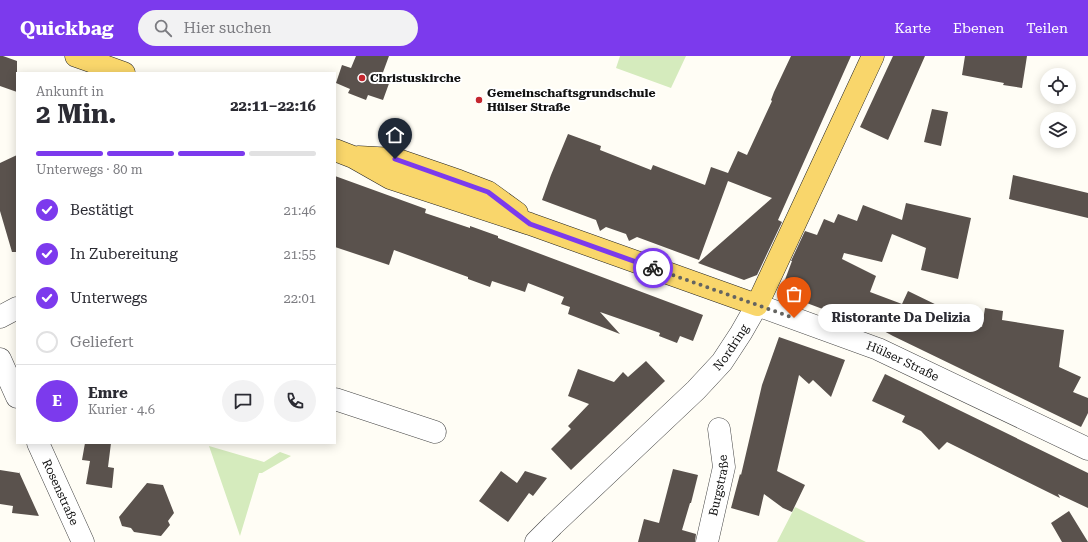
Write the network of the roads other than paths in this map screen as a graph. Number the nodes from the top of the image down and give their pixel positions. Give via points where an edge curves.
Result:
1 (76, 56) edge
2 (873, 56) edge
3 (121, 72) edge
4 (344, 153) edge
5 (757, 305) junction
6 (16, 309) edge
7 (0, 317) edge
8 (0, 359) edge
9 (16, 395) edge
10 (336, 400) edge
11 (719, 429) dead end
12 (435, 432) dead end
13 (38, 444) edge
14 (1088, 449) edge
15 (83, 542) edge
16 (536, 542) edge
17 (707, 542) edge

1 - 3 main road
2 - 5 main road, Nordring
4 - 5 main road, Hülser Straße via 395,159 488,192 530,224
5 - 14 street, Hülser Straße via 878,349
5 - 16 street, Nordring via 722,362 696,390
6 - 7 street
8 - 9 street
10 - 12 street
11 - 17 street, Burgstraße via 724,467
13 - 15 street, Rosenstraße

